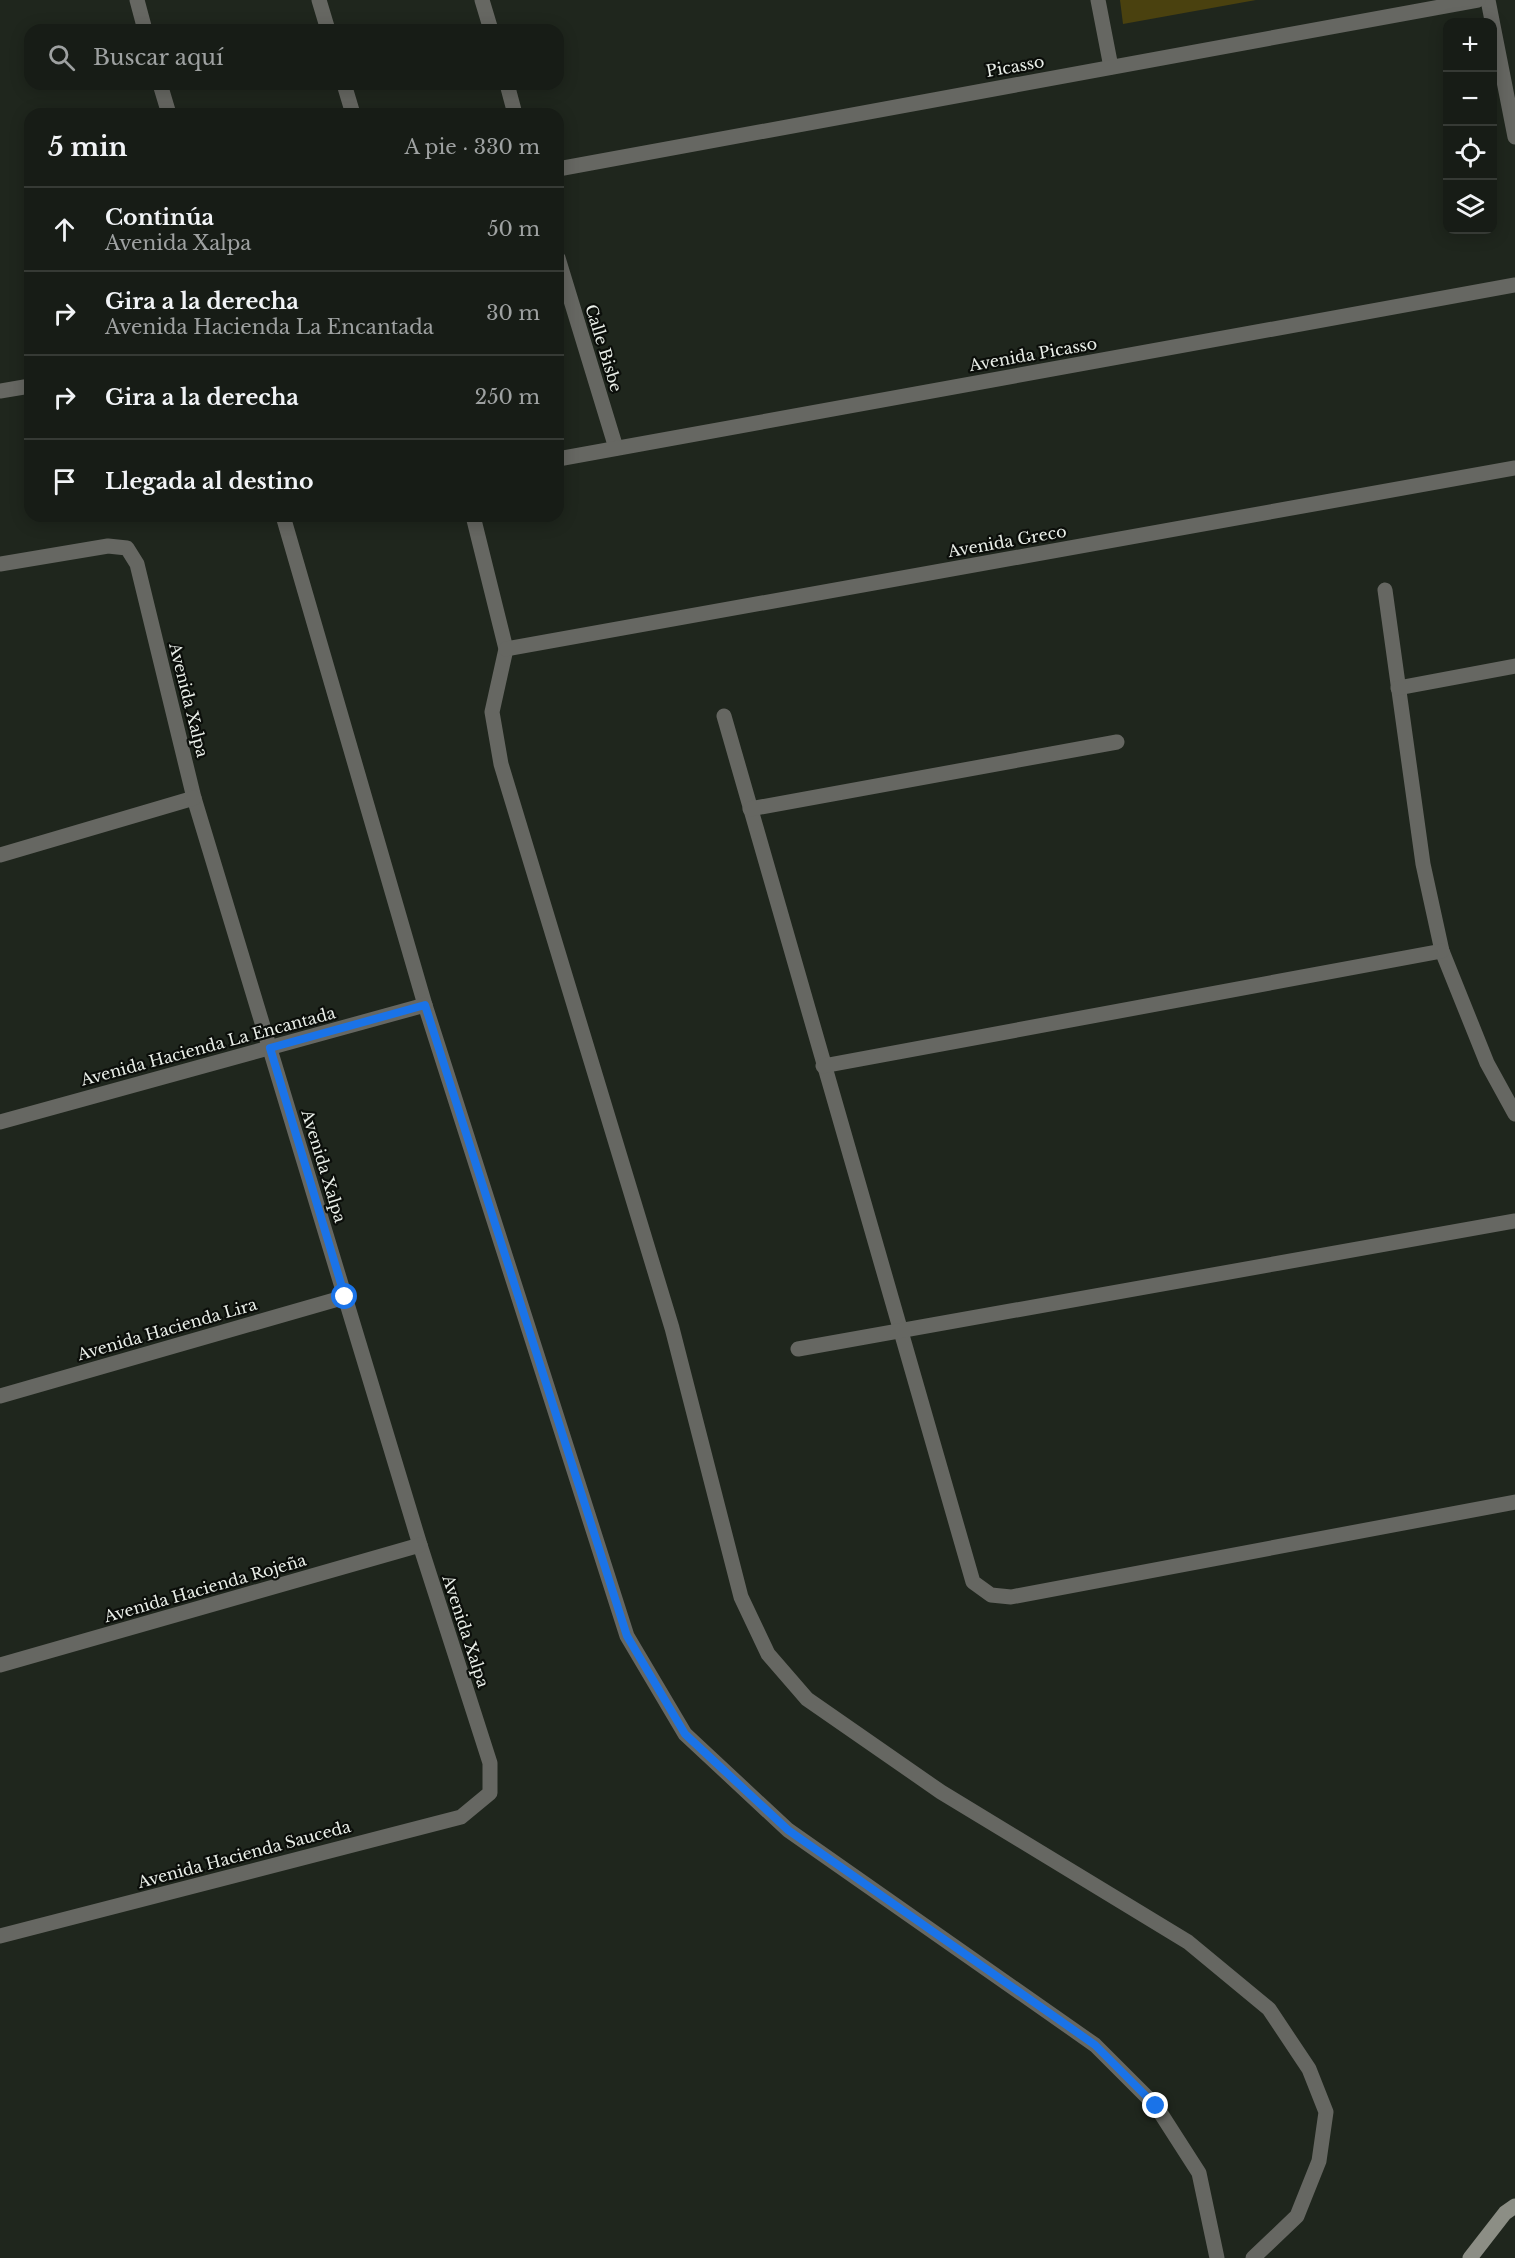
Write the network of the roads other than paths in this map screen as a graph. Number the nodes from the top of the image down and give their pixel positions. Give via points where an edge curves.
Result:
1 (137, 0) edge
2 (319, 0) edge
3 (483, 0) edge
4 (1098, 0) edge
5 (1478, 0) edge
6 (1488, 0) edge
7 (144, 24) edge
8 (326, 24) edge
9 (489, 24) edge
10 (1111, 67) junction
11 (162, 90) edge
12 (346, 90) edge
13 (509, 90) edge
14 (167, 108) edge
15 (351, 108) edge
16 (513, 108) edge
17 (1515, 136) edge
18 (564, 168) edge
19 (564, 278) edge
20 (1515, 285) edge
21 (24, 387) edge
22 (0, 391) edge
23 (616, 448) junction
24 (564, 458) edge
25 (1515, 468) edge
26 (285, 522) edge
27 (474, 522) edge
28 (0, 564) edge
29 (1385, 590) dead end
30 (506, 649) junction
31 (1515, 666) edge
32 (1398, 688) junction
33 (724, 716) dead end
34 (1117, 742) dead end
35 (194, 798) junction
36 (750, 809) junction
37 (0, 855) edge
38 (1442, 951) junction
39 (425, 1005) junction
40 (270, 1048) junction
41 (824, 1066) junction
42 (1515, 1114) edge
43 (0, 1122) edge
44 (1515, 1221) edge
45 (345, 1297) junction
46 (899, 1330) junction
47 (798, 1349) dead end
48 (0, 1396) edge
49 (1515, 1502) edge
50 (420, 1545) junction
51 (0, 1665) edge
52 (490, 1793) joint
53 (0, 1936) edge
54 (1515, 2206) edge
55 (1217, 2258) edge
56 (1254, 2258) edge
57 (1470, 2258) edge

1 - 7 street
2 - 8 street
3 - 9 street
4 - 10 street
5 - 10 street, Picasso
6 - 17 street
10 - 18 street, Picasso
11 - 14 street
12 - 15 street
13 - 16 street
19 - 23 street, Calle Bisbe
20 - 23 street, Avenida Picasso
21 - 22 street
23 - 24 street, Avenida Picasso
25 - 30 street, Avenida Greco
26 - 39 street
27 - 30 street
28 - 35 street, Avenida Xalpa via 108,546 127,548 137,564
29 - 32 street
30 - 56 street via 492,712 501,764 672,1328 741,1597 768,1654 807,1699 941,1792 1188,1942 1269,2009 1309,2069 1326,2112 1319,2161 1298,2216
31 - 32 street
32 - 38 street via 1423,864
33 - 36 street
34 - 36 street
35 - 37 street
35 - 40 street, Avenida Xalpa
36 - 41 street
38 - 41 street
38 - 42 street via 1487,1063
39 - 40 street, Avenida Hacienda La Encantada
39 - 55 street via 627,1636 685,1734 788,1830 1095,2045 1156,2106 1199,2173
40 - 43 street, Avenida Hacienda La Encantada
40 - 45 street, Avenida Xalpa
41 - 46 street
44 - 46 street
45 - 48 street, Avenida Hacienda Lira
45 - 50 street, Avenida Xalpa
46 - 47 street
46 - 49 street via 963,1554 973,1582 991,1595 1011,1598
50 - 51 street, Avenida Hacienda Rojeña
50 - 52 street, Avenida Xalpa via 490,1763
52 - 53 street, Avenida Hacienda Sauceda via 461,1816
54 - 57 main road

